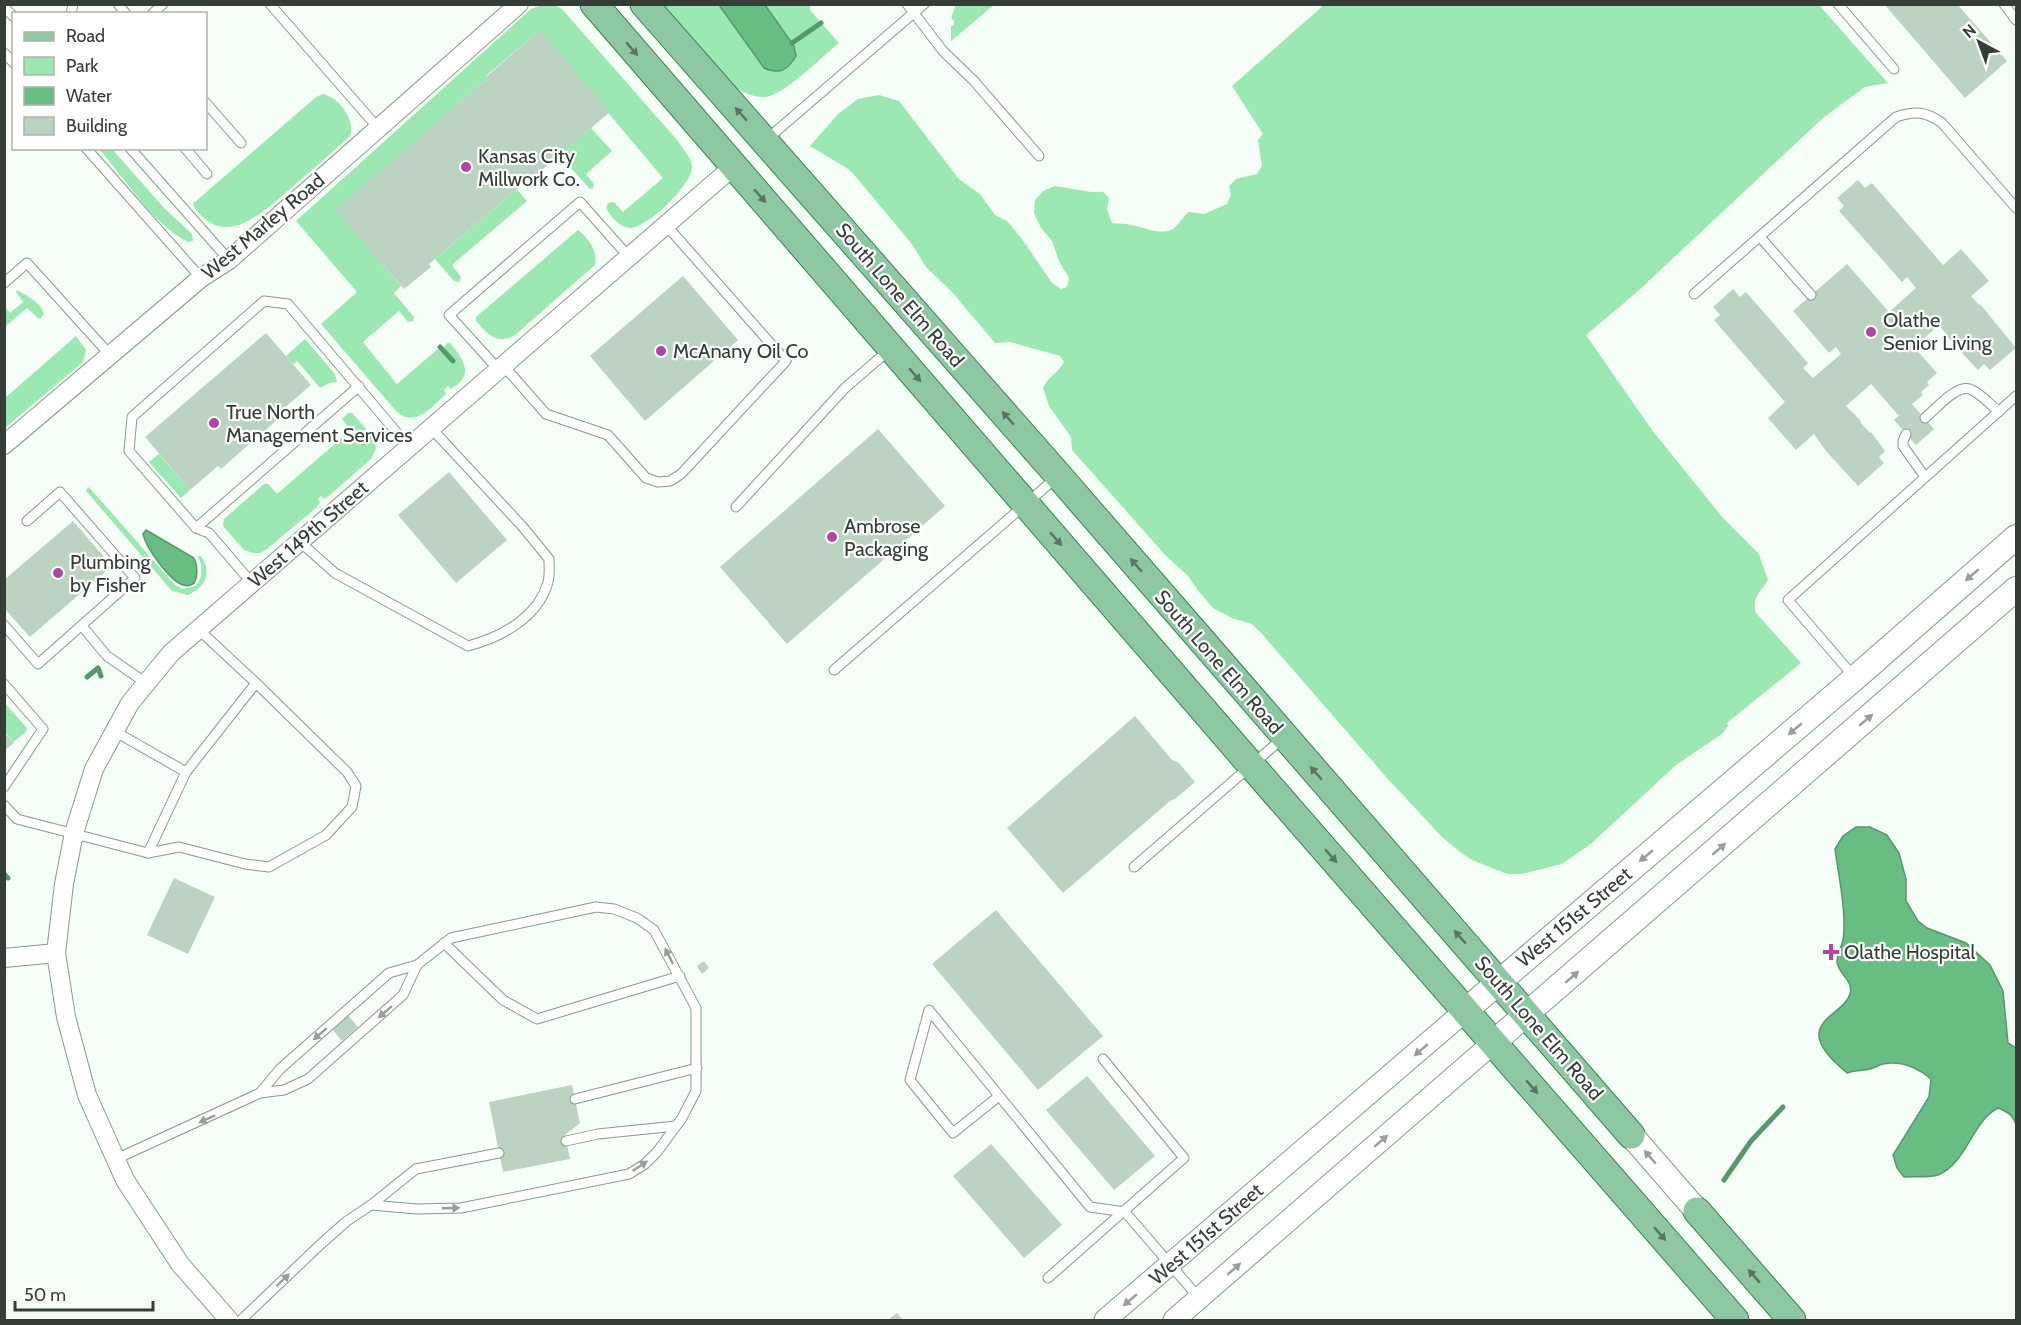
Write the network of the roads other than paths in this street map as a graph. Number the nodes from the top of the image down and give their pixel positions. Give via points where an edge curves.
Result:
1 (270, 4) edge
2 (519, 4) edge
3 (594, 4) edge
4 (644, 4) edge
5 (907, 4) edge
6 (924, 4) edge
7 (1838, 4) edge
8 (2004, 4) edge
9 (914, 13) junction
10 (2016, 20) edge
11 (1894, 69) dead end
12 (207, 104) edge
13 (378, 128) junction
14 (765, 141) junction
15 (241, 143) dead end
16 (88, 150) edge
17 (132, 150) edge
18 (187, 150) edge
19 (1040, 156) dead end
20 (734, 166) junction
21 (207, 174) dead end
22 (2016, 208) edge
23 (666, 225) junction
24 (1760, 237) junction
25 (629, 257) junction
26 (229, 260) junction
27 (201, 278) junction
28 (4, 283) edge
29 (1694, 294) dead end
30 (1811, 295) dead end
31 (892, 348) junction
32 (110, 356) junction
33 (501, 367) junction
34 (359, 386) junction
35 (2016, 396) edge
36 (1999, 412) junction
37 (1925, 418) dead end
38 (431, 428) junction
39 (1906, 434) dead end
40 (4, 445) edge
41 (409, 447) junction
42 (1058, 475) junction
43 (1925, 477) junction
44 (1025, 502) junction
45 (736, 507) dead end
46 (27, 521) dead end
47 (196, 528) junction
48 (2016, 537) edge
49 (300, 542) junction
50 (252, 582) junction
51 (2016, 589) edge
52 (4, 625) edge
53 (82, 626) junction
54 (198, 629) junction
55 (834, 670) dead end
56 (1855, 678) junction
57 (146, 683) junction
58 (256, 683) junction
59 (4, 684) edge
60 (114, 731) junction
61 (1284, 737) junction
62 (1251, 765) junction
63 (186, 772) junction
64 (4, 787) edge
65 (4, 805) edge
66 (74, 833) junction
67 (148, 852) junction
68 (1134, 867) dead end
69 (444, 943) junction
70 (56, 953) junction
71 (4, 958) edge
72 (417, 965) junction
73 (680, 976) junction
74 (1499, 981) junction
75 (1465, 1011) junction
76 (1528, 1015) junction
77 (1494, 1043) junction
78 (1103, 1059) dead end
79 (697, 1068) junction
80 (260, 1093) junction
81 (999, 1096) junction
82 (575, 1099) dead end
83 (676, 1126) junction
84 (1631, 1135) joint
85 (566, 1141) dead end
86 (499, 1154) dead end
87 (116, 1159) junction
88 (371, 1206) junction
89 (1697, 1210) joint
90 (1125, 1212) junction
91 (1170, 1266) junction
92 (1048, 1278) dead end
93 (1199, 1298) junction
94 (228, 1320) edge
95 (241, 1320) edge
96 (1105, 1320) edge
97 (1174, 1320) edge
98 (1735, 1320) edge
99 (1792, 1320) edge

1 - 13 lane
2 - 13 street, West Marley Road
3 -> 20 main road, South Lone Elm Road
14 -> 4 main road, South Lone Elm Road
5 - 9 lane
6 - 9 lane
7 - 11 lane
8 - 10 lane
9 - 14 lane
9 - 19 lane via 943,51
12 - 15 lane
13 - 26 street, West Marley Road
42 -> 14 main road, South Lone Elm Road
16 - 27 lane
17 - 26 lane
18 - 21 lane
20 - 23 street, West 149th Street
20 -> 31 main road, South Lone Elm Road
22 - 24 lane via 1942,123 1931,115 1910,113 1896,117
23 - 25 street, West 149th Street
23 - 33 lane via 786,361 681,474 670,481 646,478 608,435 546,414
24 - 29 lane
24 - 30 lane
25 - 33 street, West 149th Street
25 - 33 lane via 580,202 449,315
26 - 27 street, West Marley Road
27 - 32 street, West Marley Road
28 - 32 lane via 27,263
31 -> 44 main road, South Lone Elm Road
31 - 45 lane via 845,388
32 - 40 street, West Marley Road
33 - 38 street, West 149th Street
34 - 41 lane
34 - 47 lane
34 - 47 lane via 288,304 264,301 132,417 129,451
35 - 36 lane
36 - 37 lane via 1966,387 1958,389
36 - 43 lane
38 - 41 street, West 149th Street
38 - 49 lane via 549,559 548,582 536,607 505,631 468,646 335,573
39 - 43 lane via 1903,446
41 - 49 street, West 149th Street
42 - 44 lane
61 -> 42 main road, South Lone Elm Road
43 - 56 lane via 1788,600
44 - 55 lane
44 -> 62 main road, South Lone Elm Road
46 - 53 lane via 60,492 135,579
47 - 50 lane via 208,533
48 -> 56 main road, West 151st Street
49 - 50 street, West 149th Street
50 - 54 street, West 149th Street
76 -> 51 main road
52 - 53 lane via 38,664
53 - 57 lane via 107,656
54 - 57 street, West 149th Street
54 - 58 lane
56 -> 74 main road, West 151st Street
57 - 60 street, West 149th Street
58 - 63 lane
58 - 67 lane via 347,772 356,786 352,807 327,835 269,867 179,847
59 - 64 lane via 43,729
60 - 63 lane
60 - 66 street, West 149th Street via 94,769
61 - 62 lane
74 -> 61 main road, South Lone Elm Road
62 - 68 lane
62 -> 75 main road, South Lone Elm Road
63 - 67 lane
65 - 66 lane via 17,819
66 - 67 lane
66 - 70 street, West 149th Street
69 - 72 lane
69 - 73 lane via 503,1000 537,1019
73 -> 69 lane via 654,930 614,909 596,907 451,938
70 - 71 street
70 - 87 street, West 149th Street via 66,1017 87,1095
72 -> 80 lane via 390,973 280,1069
72 -> 80 lane via 404,995 308,1079 284,1090
73 - 79 lane via 696,1008
74 - 75 main road, West 151st Street
74 - 76 main road, South Lone Elm Road
75 - 77 main road, South Lone Elm Road
75 -> 91 street, West 151st Street
76 - 77 main road
76 - 84 main road, South Lone Elm Road
93 -> 77 street
77 -> 98 main road, South Lone Elm Road
78 - 90 lane via 1184,1158
79 - 82 lane
79 - 83 lane via 696,1090
80 -> 87 lane
81 - 81 lane via 971,1062 929,1010 910,1080 953,1133
81 - 90 lane via 1090,1207
83 - 85 lane
88 -> 83 lane via 461,1208 629,1174 657,1152
89 -> 84 main road, South Lone Elm Road
86 - 88 lane via 416,1169
87 - 94 street, West 149th Street via 180,1264
95 -> 88 lane via 347,1221
99 -> 89 main road, South Lone Elm Road
90 - 91 lane
90 - 92 lane
91 - 93 lane
91 -> 96 street, West 151st Street
93 - 97 street

